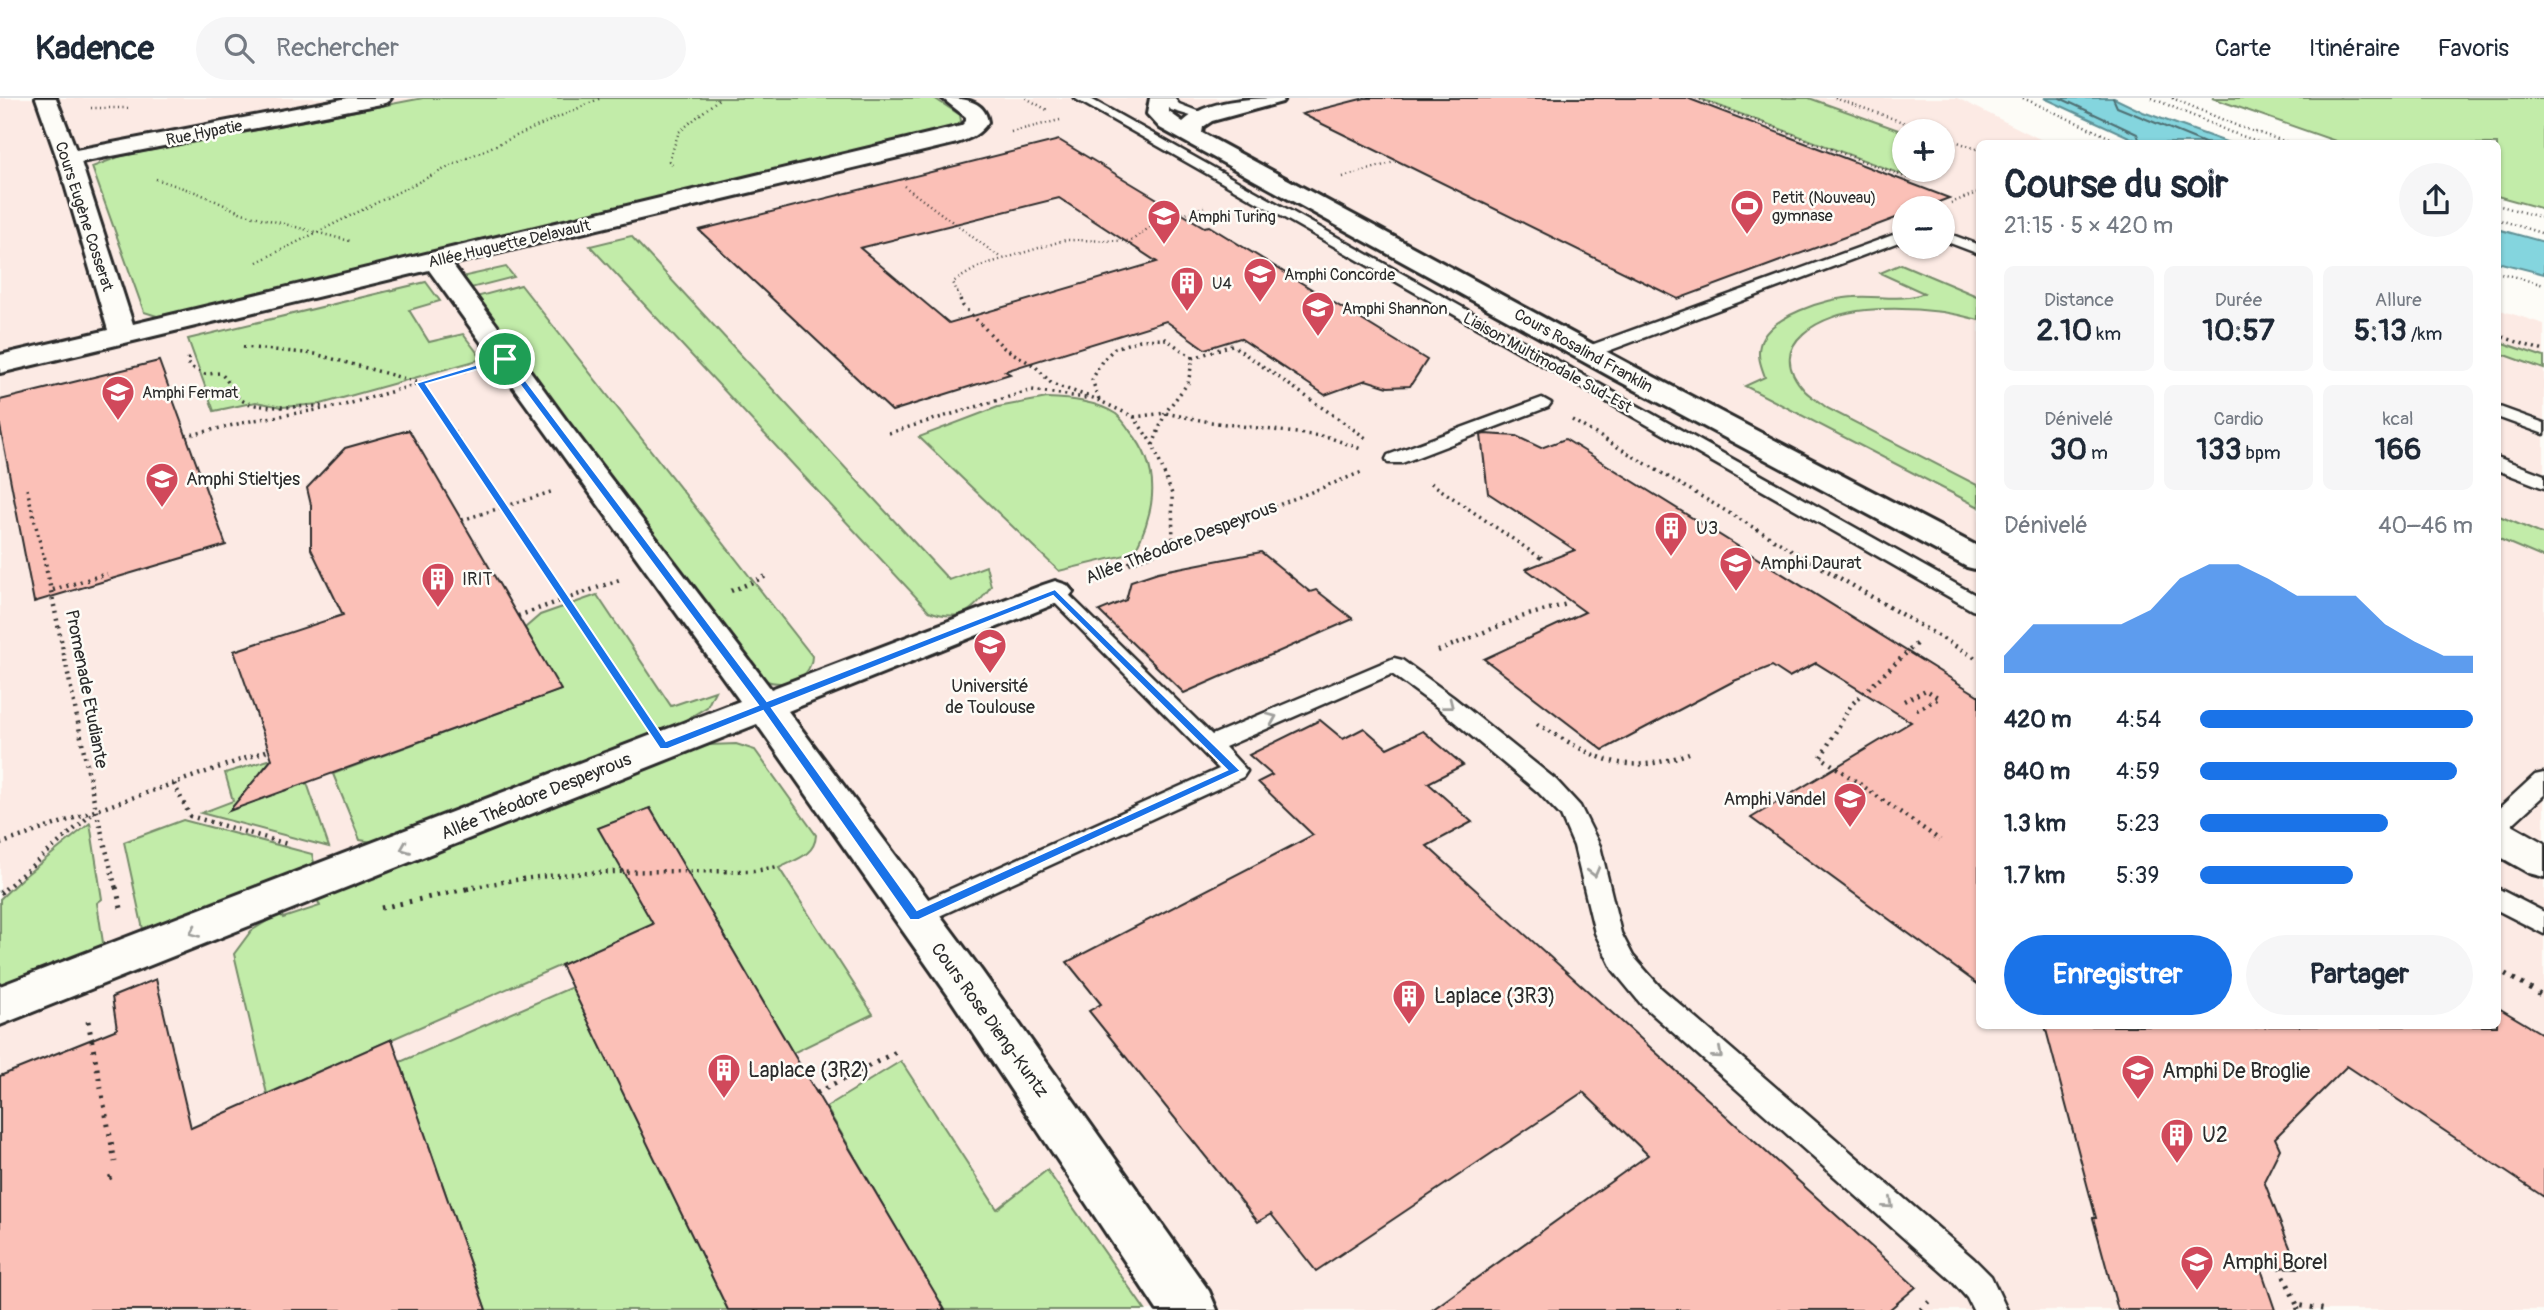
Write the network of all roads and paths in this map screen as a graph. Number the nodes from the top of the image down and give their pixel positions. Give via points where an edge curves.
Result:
1 (46, 98) edge
2 (381, 98) edge
3 (601, 98) edge
4 (720, 98) edge
5 (952, 98) edge
6 (1080, 98) edge
7 (1165, 98) edge
8 (1275, 98) edge
9 (1696, 98) edge
10 (1835, 98) edge
11 (2023, 98) edge
12 (2152, 98) edge
13 (2172, 98) edge
14 (1894, 119) edge
15 (1198, 125) junction
16 (2114, 140) edge
17 (2254, 140) edge
18 (2281, 140) edge
19 (1955, 141) edge
20 (1976, 149) edge
21 (68, 158) junction
22 (1398, 161) dead end
23 (1892, 172) edge
24 (147, 176) dead end
25 (1336, 178) dead end
26 (897, 181) dead end
27 (1976, 193) edge
28 (686, 201) junction
29 (1955, 202) edge
30 (1209, 205) dead end
31 (2501, 206) edge
32 (2544, 218) edge
33 (2501, 220) edge
34 (317, 232) junction
35 (2544, 234) edge
36 (1892, 239) edge
37 (1955, 240) edge
38 (354, 242) dead end
39 (1976, 249) edge
40 (1002, 258) junction
41 (436, 261) junction
42 (257, 262) dead end
43 (2501, 273) edge
44 (2544, 285) edge
45 (123, 335) junction
46 (2501, 336) edge
47 (1232, 345) dead end
48 (241, 346) dead end
49 (2544, 351) edge
50 (1589, 352) junction
51 (193, 355) dead end
52 (1193, 358) junction
53 (505, 359) junction
54 (0, 364) edge
55 (421, 383) junction
56 (1099, 400) junction
57 (1542, 403) dead end
58 (341, 406) junction
59 (1165, 413) junction
60 (2501, 413) edge
61 (1134, 417) junction
62 (2544, 429) edge
63 (888, 432) dead end
64 (186, 436) dead end
65 (1153, 445) junction
66 (1395, 459) junction
67 (2501, 465) edge
68 (594, 479) junction
69 (2544, 482) edge
70 (27, 489) dead end
71 (504, 507) junction
72 (462, 520) dead end
73 (1174, 545) junction
74 (1976, 558) edge
75 (659, 566) junction
76 (107, 574) dead end
77 (53, 590) junction
78 (1055, 592) junction
79 (565, 599) junction
80 (1567, 604) dead end
81 (1976, 604) edge
82 (518, 616) dead end
83 (1916, 644) dead end
84 (1430, 655) dead end
85 (1905, 702) dead end
86 (765, 706) junction
87 (1917, 710) dead end
88 (1526, 719) dead end
89 (1209, 745) junction
90 (664, 746) junction
91 (269, 750) dead end
92 (1689, 753) dead end
93 (2544, 781) edge
94 (174, 784) junction
95 (96, 810) junction
96 (2501, 820) edge
97 (2501, 838) edge
98 (1940, 840) dead end
99 (0, 844) edge
100 (2544, 862) edge
101 (362, 865) junction
102 (778, 867) dead end
103 (0, 893) edge
104 (118, 895) dead end
105 (2501, 900) edge
106 (379, 908) dead end
107 (915, 916) junction
108 (2544, 924) edge
109 (2501, 971) edge
110 (2544, 997) edge
111 (0, 1006) edge
112 (86, 1012) dead end
113 (896, 1052) dead end
114 (817, 1093) dead end
115 (115, 1163) dead end
116 (117, 1174) dead end
117 (108, 1178) dead end
118 (2280, 1267) dead end
119 (2298, 1308) edge
120 (1189, 1310) edge
121 (1990, 1310) edge
122 (2328, 1310) edge

1 - 21 street, Cours Eugène Cosserat
2 - 21 street, Rue Hypatie
3 - 34 path
4 - 28 path via 679,132 669,161 685,188
5 - 28 street, Allée Huguette Delavault via 976,114 977,122 969,131
6 - 81 lane, Liaison Multimodale Sud-Est
7 - 15 street, Cours Rosalind Franklin via 1158,103 1158,114 1168,123
8 - 15 street
9 - 23 path
10 - 14 path
11 - 16 path
12 - 17 path
13 - 18 path
15 - 50 street, Cours Rosalind Franklin
19 - 20 path
21 - 45 street, Cours Eugène Cosserat
22 - 25 path
24 - 34 path via 242,213
26 - 40 path
27 - 29 path
28 - 41 street, Allée Huguette Delavault
30 - 40 path via 1140,230 1131,241 1065,240
31 - 32 path
33 - 35 path
34 - 38 path
34 - 42 path
36 - 50 lane
37 - 39 lane
40 - 56 path via 953,282 963,306 1004,348 1035,366 1052,384
41 - 45 street, Allée Huguette Delavault
41 - 53 street, Cours Rose Dieng-Kuntz
43 - 44 path
45 - 54 street, Allée Huguette Delavault
46 - 49 path
47 - 52 path
48 - 55 path via 315,354
50 - 74 street, Cours Rosalind Franklin
51 - 58 path via 187,359 190,367 205,374 220,373 240,399 254,405
52 - 56 path via 1166,339 1140,340 1115,348 1092,380
52 - 59 path via 1188,383
53 - 55 path
53 - 68 street, Cours Rose Dieng-Kuntz
55 - 58 path
55 - 71 path
56 - 61 path
56 - 63 path via 1032,390
57 - 66 lane
58 - 64 path via 255,419
59 - 61 path
59 - 65 path
59 - 66 path via 1328,437
60 - 62 lane
61 - 65 path
65 - 73 path via 1172,494
66 - 73 path, Allée Théodore Despeyrous
67 - 69 lane
68 - 71 path
68 - 75 street, Cours Rose Dieng-Kuntz
70 - 77 path, Promenade Etudiante
71 - 72 path
71 - 79 path
73 - 78 path, Allée Théodore Despeyrous
75 - 79 path
75 - 86 street, Cours Rose Dieng-Kuntz
76 - 77 path
77 - 95 path, Promenade Etudiante
78 - 86 street, Allée Théodore Despeyrous
78 - 89 lane
79 - 82 path
79 - 90 path
80 - 84 path via 1521,617
83 - 98 path via 1851,705 1821,757
85 - 87 path via 1926,690 1938,698
86 - 90 street, Allée Théodore Despeyrous
86 - 107 street, Cours Rose Dieng-Kuntz
88 - 92 path via 1617,763 1653,765
89 - 107 lane via 1235,771
89 -> 121 lane via 1394,665 1547,786 1571,811 1587,846 1608,933 1623,962 1651,996 1963,1270 1979,1287
90 -> 101 street, Allée Théodore Despeyrous
91 - 94 path
93 - 96 lane
94 - 95 path
94 - 101 path via 190,816
95 - 99 path
95 - 103 path
95 - 104 path, Promenade Etudiante
97 - 100 street
101 -> 111 street, Allée Théodore Despeyrous
102 - 106 path via 573,872 514,878
105 - 108 lane
107 - 120 street, Cours Rose Dieng-Kuntz via 1090,1159
109 - 110 path
112 - 115 path
113 - 114 path
116 - 117 path
118 - 119 path
119 - 122 path

